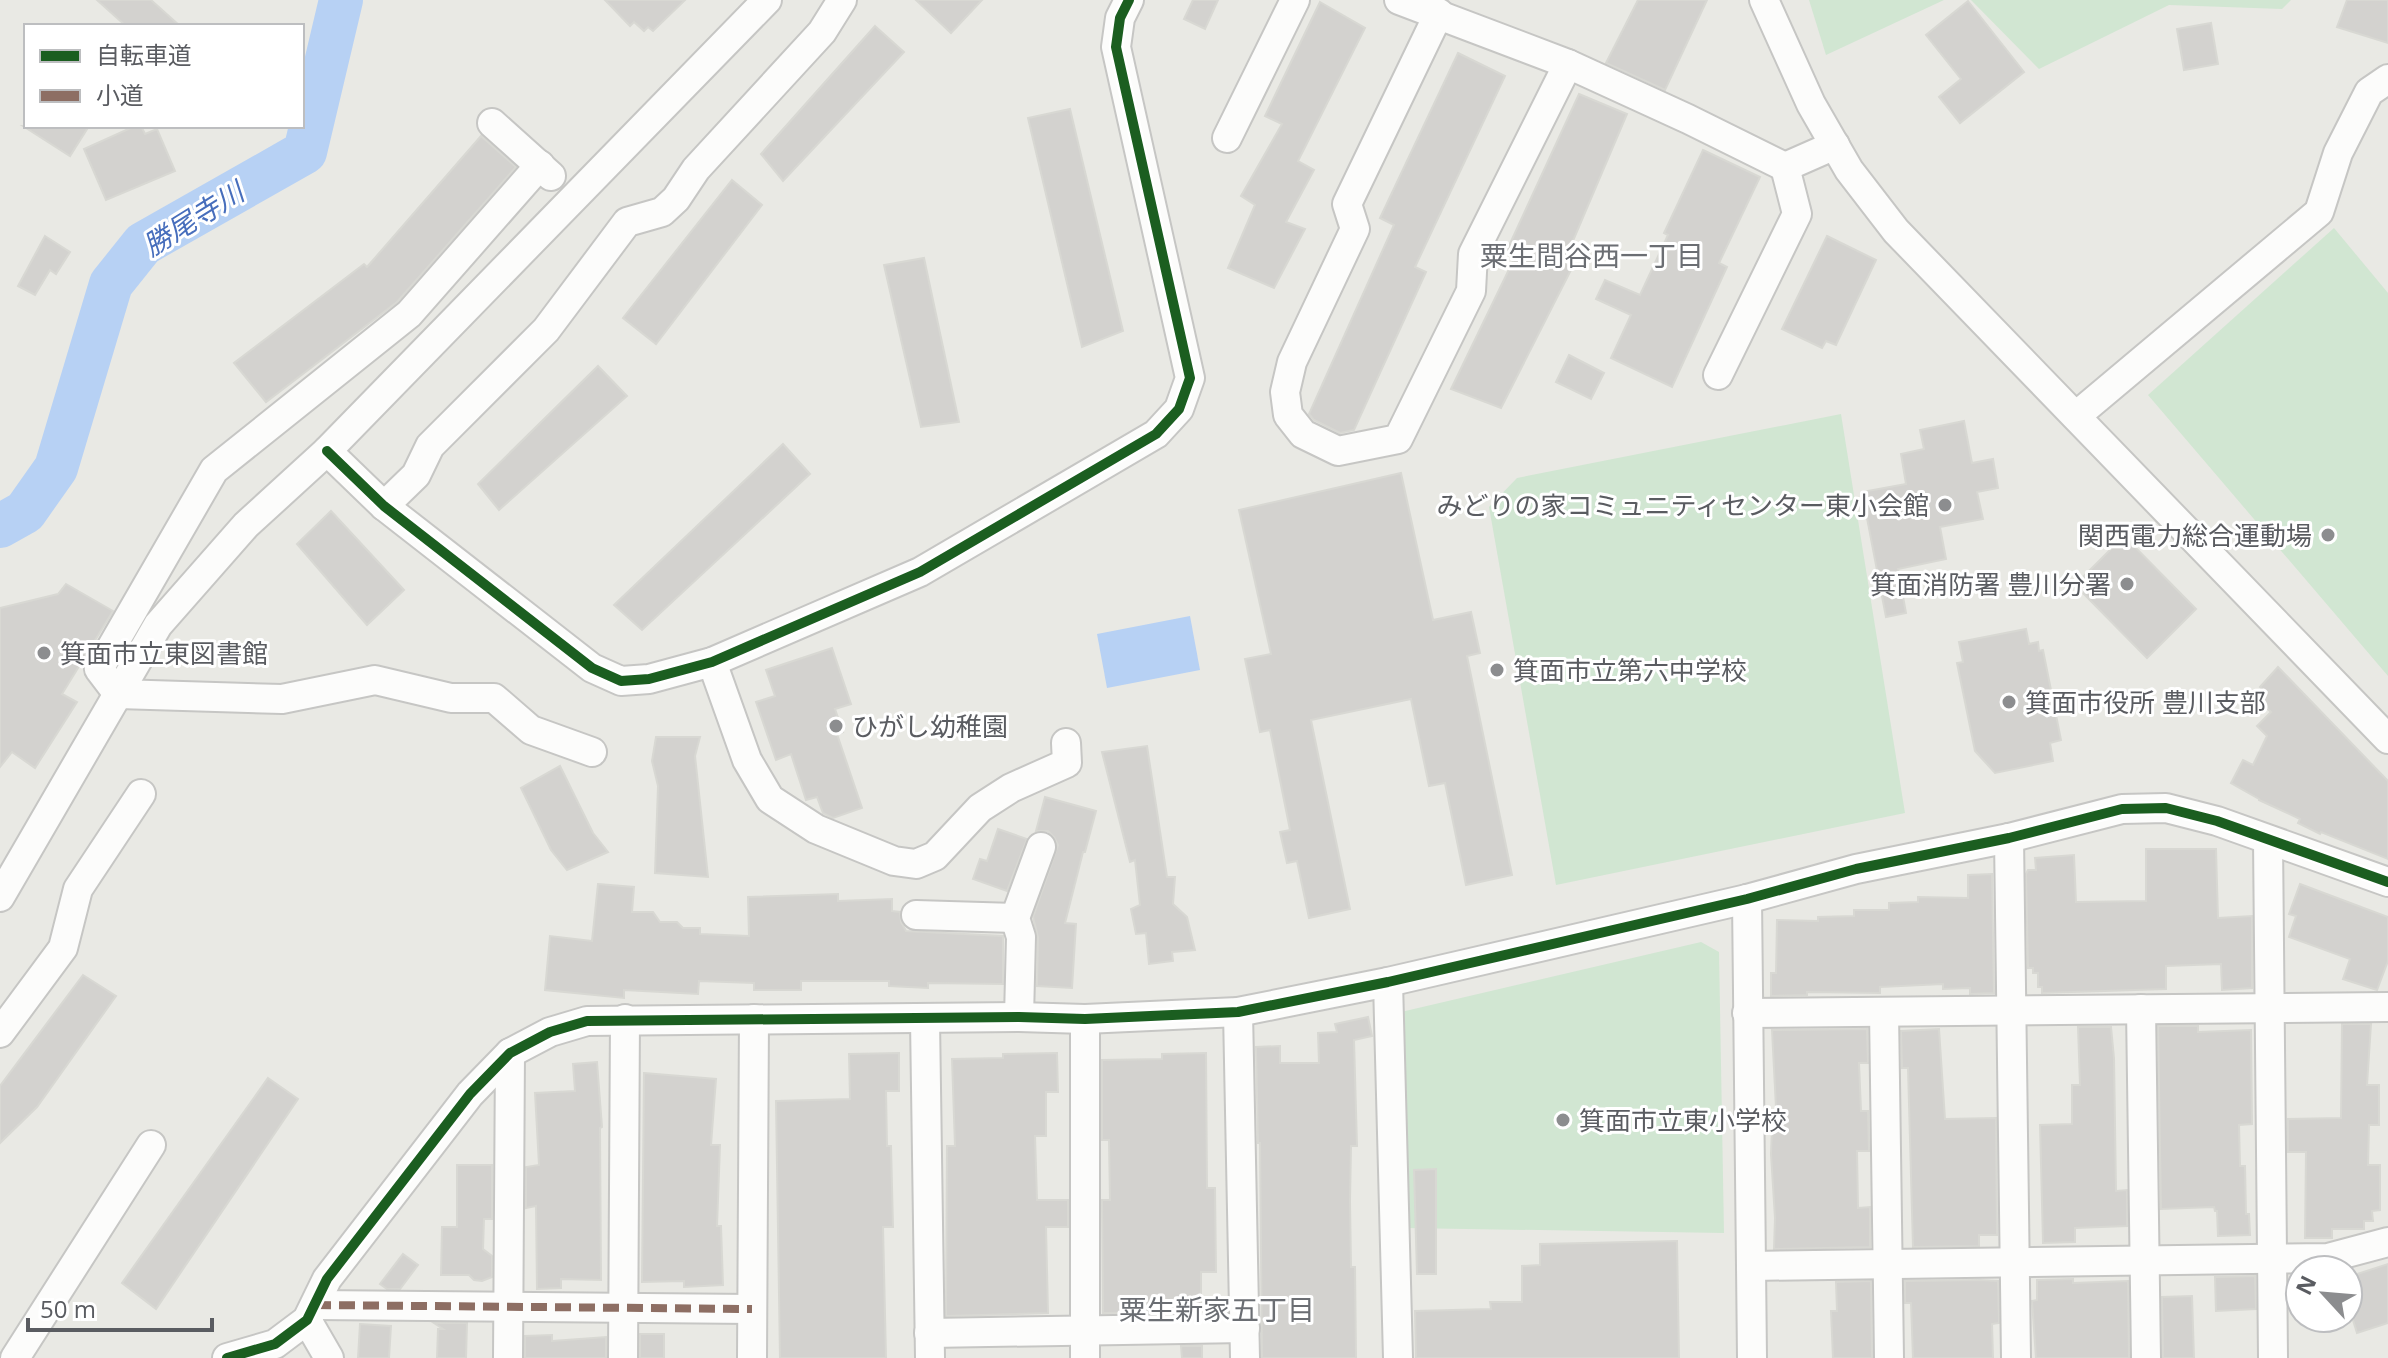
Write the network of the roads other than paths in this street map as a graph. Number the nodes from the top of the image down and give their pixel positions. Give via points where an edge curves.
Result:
1 (767, 0) edge
2 (842, 0) edge
3 (1129, 0) edge
4 (1295, 0) edge
5 (1399, 0) edge
6 (1764, 0) edge
7 (1439, 13) junction
8 (1568, 64) junction
9 (2388, 79) edge
10 (492, 123) dead end
11 (1227, 138) dead end
12 (1835, 145) junction
13 (1785, 167) junction
14 (1718, 375) dead end
15 (2076, 416) junction
16 (327, 451) junction
17 (384, 506) junction
18 (712, 662) junction
19 (118, 694) junction
20 (2388, 739) edge
21 (1066, 743) dead end
22 (592, 752) dead end
23 (141, 794) dead end
24 (2009, 838) junction
25 (2268, 840) junction
26 (1041, 847) dead end
27 (2388, 882) edge
28 (0, 897) edge
29 (1747, 899) junction
30 (916, 915) dead end
31 (1015, 918) junction
32 (1388, 982) junction
33 (2388, 1007) edge
34 (2268, 1008) junction
35 (2141, 1009) junction
36 (2011, 1010) junction
37 (1238, 1012) junction
38 (1884, 1012) junction
39 (1747, 1013) junction
40 (1019, 1017) junction
41 (625, 1019) junction
42 (754, 1019) junction
43 (1085, 1019) junction
44 (925, 1020) junction
45 (0, 1033) edge
46 (510, 1053) junction
47 (151, 1145) dead end
48 (2388, 1242) edge
49 (2272, 1258) junction
50 (2144, 1259) junction
51 (2015, 1262) junction
52 (1887, 1264) junction
53 (1751, 1266) junction
54 (507, 1306) junction
55 (623, 1307) junction
56 (752, 1309) junction
57 (311, 1312) junction
58 (1245, 1328) junction
59 (1084, 1344) edge
60 (930, 1346) edge
61 (15, 1358) edge
62 (227, 1358) edge
63 (329, 1358) edge
64 (508, 1358) edge
65 (623, 1358) edge
66 (752, 1358) edge
67 (1245, 1358) edge
68 (1398, 1358) edge
69 (1752, 1358) edge
70 (1889, 1358) edge
71 (2016, 1358) edge
72 (2146, 1358) edge
73 (2273, 1358) edge

1 - 16 street
2 - 17 street via 822,32 696,169 676,199 662,212 627,222 546,330 430,446 416,475
3 - 18 street via 1116,47 1190,378 1179,409 1156,434 920,572
4 - 11 street
5 - 7 street
6 - 12 street
7 - 8 street
7 - 8 street via 1347,204 1355,229 1292,362 1285,392 1288,415 1303,434 1338,451 1398,439 1471,291 1473,254
8 - 13 street
9 - 15 street via 2369,92 2338,153 2319,212
10 - 19 street via 546,171 409,314 214,470 99,669
12 - 13 street
12 - 15 street via 1896,231
13 - 14 street via 1797,214
15 - 20 street
16 - 17 street
16 - 19 street via 246,525 158,625
17 - 18 street via 592,668 621,681
18 - 21 street via 747,760 770,799 816,829 894,861 916,864 935,856 980,808 1067,763
19 - 22 street via 282,699 375,680 451,698 494,698 531,730
19 - 28 street
23 - 45 street via 78,889 63,948
24 - 25 street via 2122,809 2166,808
24 - 29 street via 1856,869
24 - 36 street
25 - 27 street
25 - 34 street
26 - 31 street
29 - 32 street
29 - 39 street
30 - 31 street
31 - 40 street via 1021,937
32 - 37 street
32 - 68 street
33 - 34 street
34 - 35 street
34 - 49 street
35 - 36 street
35 - 50 street
36 - 38 street
36 - 51 street
37 - 43 street
37 - 58 street
38 - 39 street
38 - 52 street
39 - 53 street
40 - 43 street
40 - 44 street
41 - 42 street
41 - 46 street via 587,1021 550,1032
41 - 55 street
42 - 44 street
42 - 56 street
43 - 59 street
44 - 60 street
46 - 54 street
46 - 57 street via 470,1094 336,1266
47 - 61 street
48 - 49 street via 2328,1258
49 - 50 street
49 - 73 street
50 - 51 street
50 - 72 street
51 - 52 street
51 - 71 street
52 - 53 street
52 - 70 street
53 - 69 street
54 - 55 street
54 - 57 street
54 - 64 street
55 - 56 street
55 - 65 street
56 - 66 street
57 - 62 street via 275,1344
57 - 63 street
58 - 59 street
58 - 67 street
59 - 60 street

